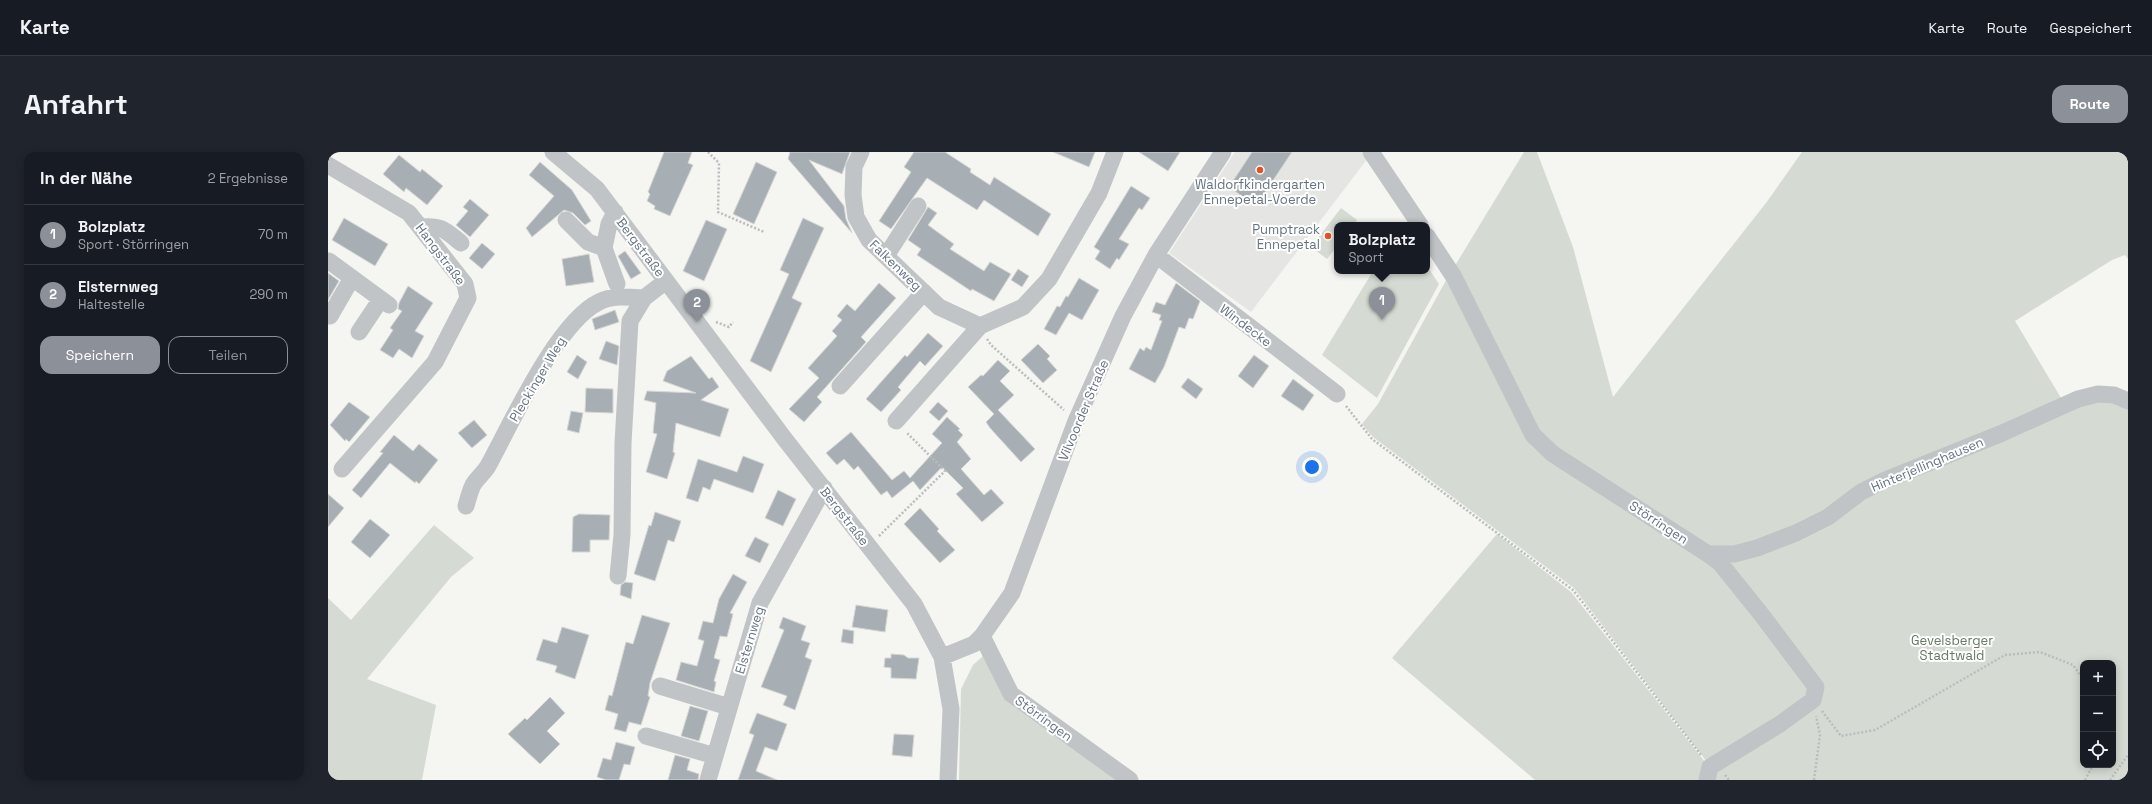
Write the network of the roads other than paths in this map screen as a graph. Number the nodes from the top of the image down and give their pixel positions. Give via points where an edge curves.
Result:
1 (553, 152) edge
2 (861, 152) edge
3 (1115, 152) edge
4 (1223, 152) edge
5 (1371, 152) edge
6 (328, 165) edge
7 (918, 206) dead end
8 (615, 212) junction
9 (566, 220) dead end
10 (1418, 222) edge
11 (421, 227) junction
12 (1430, 240) edge
13 (461, 243) dead end
14 (604, 248) junction
15 (1156, 255) junction
16 (886, 256) junction
17 (328, 262) edge
18 (352, 278) junction
19 (666, 281) junction
20 (617, 284) dead end
21 (924, 292) junction
22 (644, 298) junction
23 (330, 316) dead end
24 (980, 326) junction
25 (359, 332) dead end
26 (840, 386) dead end
27 (1337, 394) road end
28 (2128, 401) edge
29 (896, 421) road end
30 (342, 469) dead end
31 (824, 488) junction
32 (466, 506) dead end
33 (1708, 554) junction
34 (618, 576) dead end
35 (982, 636) junction
36 (942, 657) junction
37 (660, 686) dead end
38 (729, 707) junction
39 (646, 736) dead end
40 (715, 756) junction
41 (1709, 773) edge
42 (708, 780) edge
43 (948, 780) edge
44 (1130, 780) edge

1 - 8 street, Bergstraße via 588,180
2 - 16 street, Falkenweg via 854,167 853,195 856,217 869,240
3 - 24 street via 1099,193 1049,279 1023,307
4 - 15 street, Vilvoorder Straße
5 - 10 street
6 - 11 street, Hangstraße via 410,213
7 - 16 street
8 - 14 street, Bergstraße via 609,224
8 - 19 street, Bergstraße
9 - 14 street via 588,242
11 - 13 street via 443,228
11 - 30 street, Hangstraße via 465,284 468,298 435,362
12 - 33 street, Störringen via 1454,276 1533,435 1553,454
14 - 20 street
15 - 27 street, Windecke
15 - 35 street, Vilvoorder Straße via 1122,316 1076,421 1012,593
16 - 21 street, Falkenweg
17 - 18 street
18 - 23 street
18 - 25 street via 385,302
19 - 22 street, Bergstraße
19 - 31 street, Bergstraße
21 - 24 street, Falkenweg via 938,306
21 - 26 street
22 - 32 street, Pleckinger Weg via 621,296 599,302 576,318 558,342 486,468 473,485
22 - 34 street, Bergstraße via 630,321 623,443 622,535
24 - 29 street
28 - 33 street, Hinterjellinghausen via 2114,395 2098,394 2078,399 2000,434 1883,481 1861,492 1828,517 1796,533 1734,554
31 - 36 street, Bergstraße via 914,604
31 - 38 street, Elsternweg via 760,603
33 - 41 street, Störringen via 1720,564 1761,614 1816,687 1813,700
35 - 36 street, Vilvoorder Straße via 974,644
35 - 44 street, Störringen via 1011,694
36 - 43 street, Bergstraße via 951,709
37 - 38 street
38 - 40 street, Elsternweg
39 - 40 street
40 - 42 street, Elsternweg

